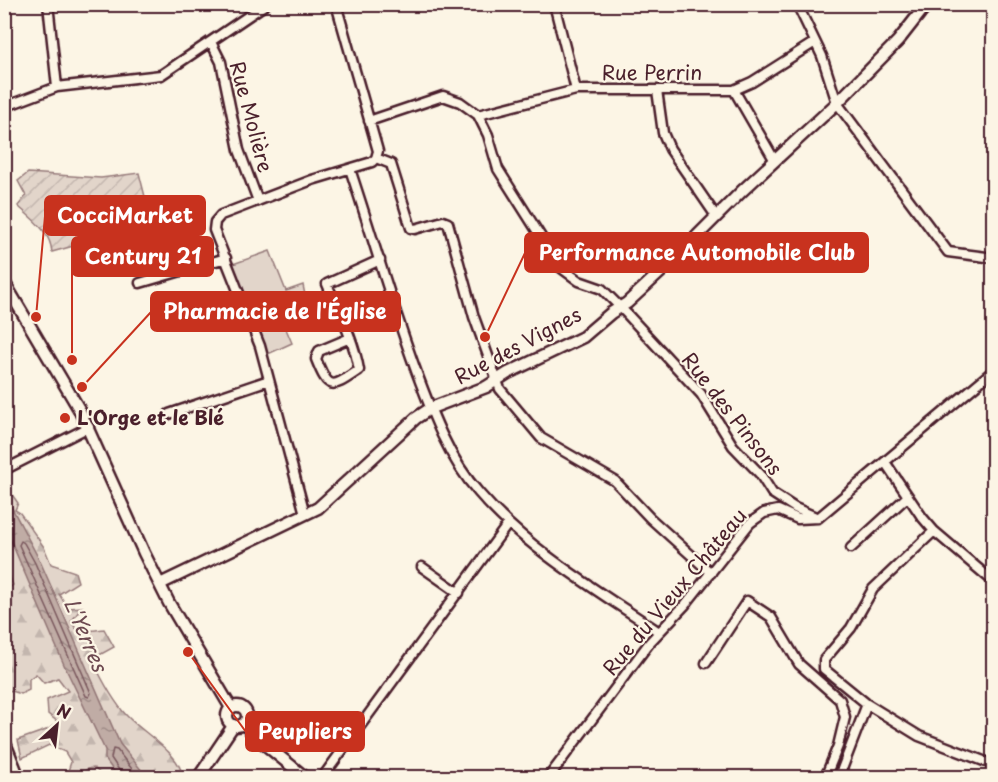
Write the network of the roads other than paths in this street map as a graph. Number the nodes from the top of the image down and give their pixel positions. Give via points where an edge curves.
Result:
1 (48, 4) edge
2 (266, 4) edge
3 (336, 4) edge
4 (554, 4) edge
5 (797, 4) edge
6 (927, 4) edge
7 (211, 42) junction
8 (815, 42) junction
9 (57, 87) junction
10 (576, 90) junction
11 (657, 90) junction
12 (734, 90) junction
13 (837, 104) junction
14 (4, 107) edge
15 (478, 115) junction
16 (369, 121) junction
17 (376, 158) junction
18 (775, 161) junction
19 (350, 169) junction
20 (258, 201) junction
21 (716, 216) junction
22 (226, 258) junction
23 (993, 258) edge
24 (380, 260) junction
25 (4, 282) edge
26 (140, 283) dead end
27 (620, 307) junction
28 (351, 338) junction
29 (993, 370) edge
30 (269, 380) junction
31 (497, 381) junction
32 (431, 408) junction
33 (169, 414) dead end
34 (88, 427) junction
35 (885, 462) junction
36 (4, 470) edge
37 (908, 496) junction
38 (304, 514) junction
39 (818, 518) junction
40 (508, 524) junction
41 (934, 531) junction
42 (851, 548) dead end
43 (422, 567) dead end
44 (711, 573) junction
45 (993, 582) edge
46 (160, 584) junction
47 (459, 593) junction
48 (658, 632) junction
49 (706, 663) dead end
50 (867, 704) junction
51 (231, 708) junction
52 (238, 725) junction
53 (4, 738) edge
54 (993, 765) edge
55 (20, 777) edge
56 (198, 777) edge
57 (306, 777) edge
58 (322, 777) edge
59 (548, 777) edge
60 (825, 777) edge
61 (838, 777) edge
62 (859, 777) edge

1 - 9 street
2 - 7 street
3 - 16 street
4 - 10 street
5 - 8 street
6 - 13 street, Rue des Vignes via 898,41
7 - 9 street via 161,75
7 - 20 street, Rue Molière via 221,62 239,150
8 - 12 street, Rue Perrin
8 - 13 street
9 - 14 street
10 - 11 street, Rue Perrin
10 - 15 street, Rue Perrin
11 - 12 street, Rue Perrin
11 - 21 street via 669,149
12 - 18 street
13 - 18 street, Rue des Vignes
13 - 23 street via 948,252
15 - 16 street via 443,96
15 - 27 street, Rue des Pinsons via 498,170 560,267 579,281 602,289
16 - 17 street via 378,151
17 - 19 street
17 - 31 street via 391,164 411,228 448,223 474,317
18 - 21 street, Rue des Vignes
19 - 20 street
19 - 24 street
20 - 22 street via 221,215 215,222 214,230
21 - 27 street, Rue des Vignes
22 - 26 street
22 - 30 street
24 - 28 street via 327,284
24 - 32 street
25 - 34 street
27 - 31 street, Rue des Vignes via 583,337
27 - 39 street, Rue des Pinsons via 701,394 733,446 772,493
28 - 28 street via 319,351 316,359 328,383 342,381 359,370
29 - 35 street
30 - 33 street
30 - 38 street
31 - 32 street, Rue des Vignes
31 - 44 street via 541,438 615,482
32 - 38 street, Rue des Vignes via 318,508
32 - 40 street via 454,459 477,492
34 - 36 street
34 - 46 street
35 - 37 street
35 - 39 street
37 - 41 street
37 - 42 street
38 - 46 street, Rue des Vignes
39 - 44 street, Rue du Vieux Château via 798,519 778,510 764,513 750,524
40 - 47 street
40 - 48 street
41 - 45 street
41 - 50 street via 873,589 851,628 824,660 826,673
43 - 47 street
44 - 48 street, Rue du Vieux Château
46 - 51 street
47 - 58 street
48 - 59 street, Rue du Vieux Château
49 - 60 street via 747,601 771,617 799,664 840,700 844,717 838,746
50 - 54 street via 919,736
50 - 61 street
51 - 52 street via 226,716 228,722
51 - 52 street via 244,709 247,718
52 - 56 street
52 - 57 street
53 - 55 street
61 - 62 street

